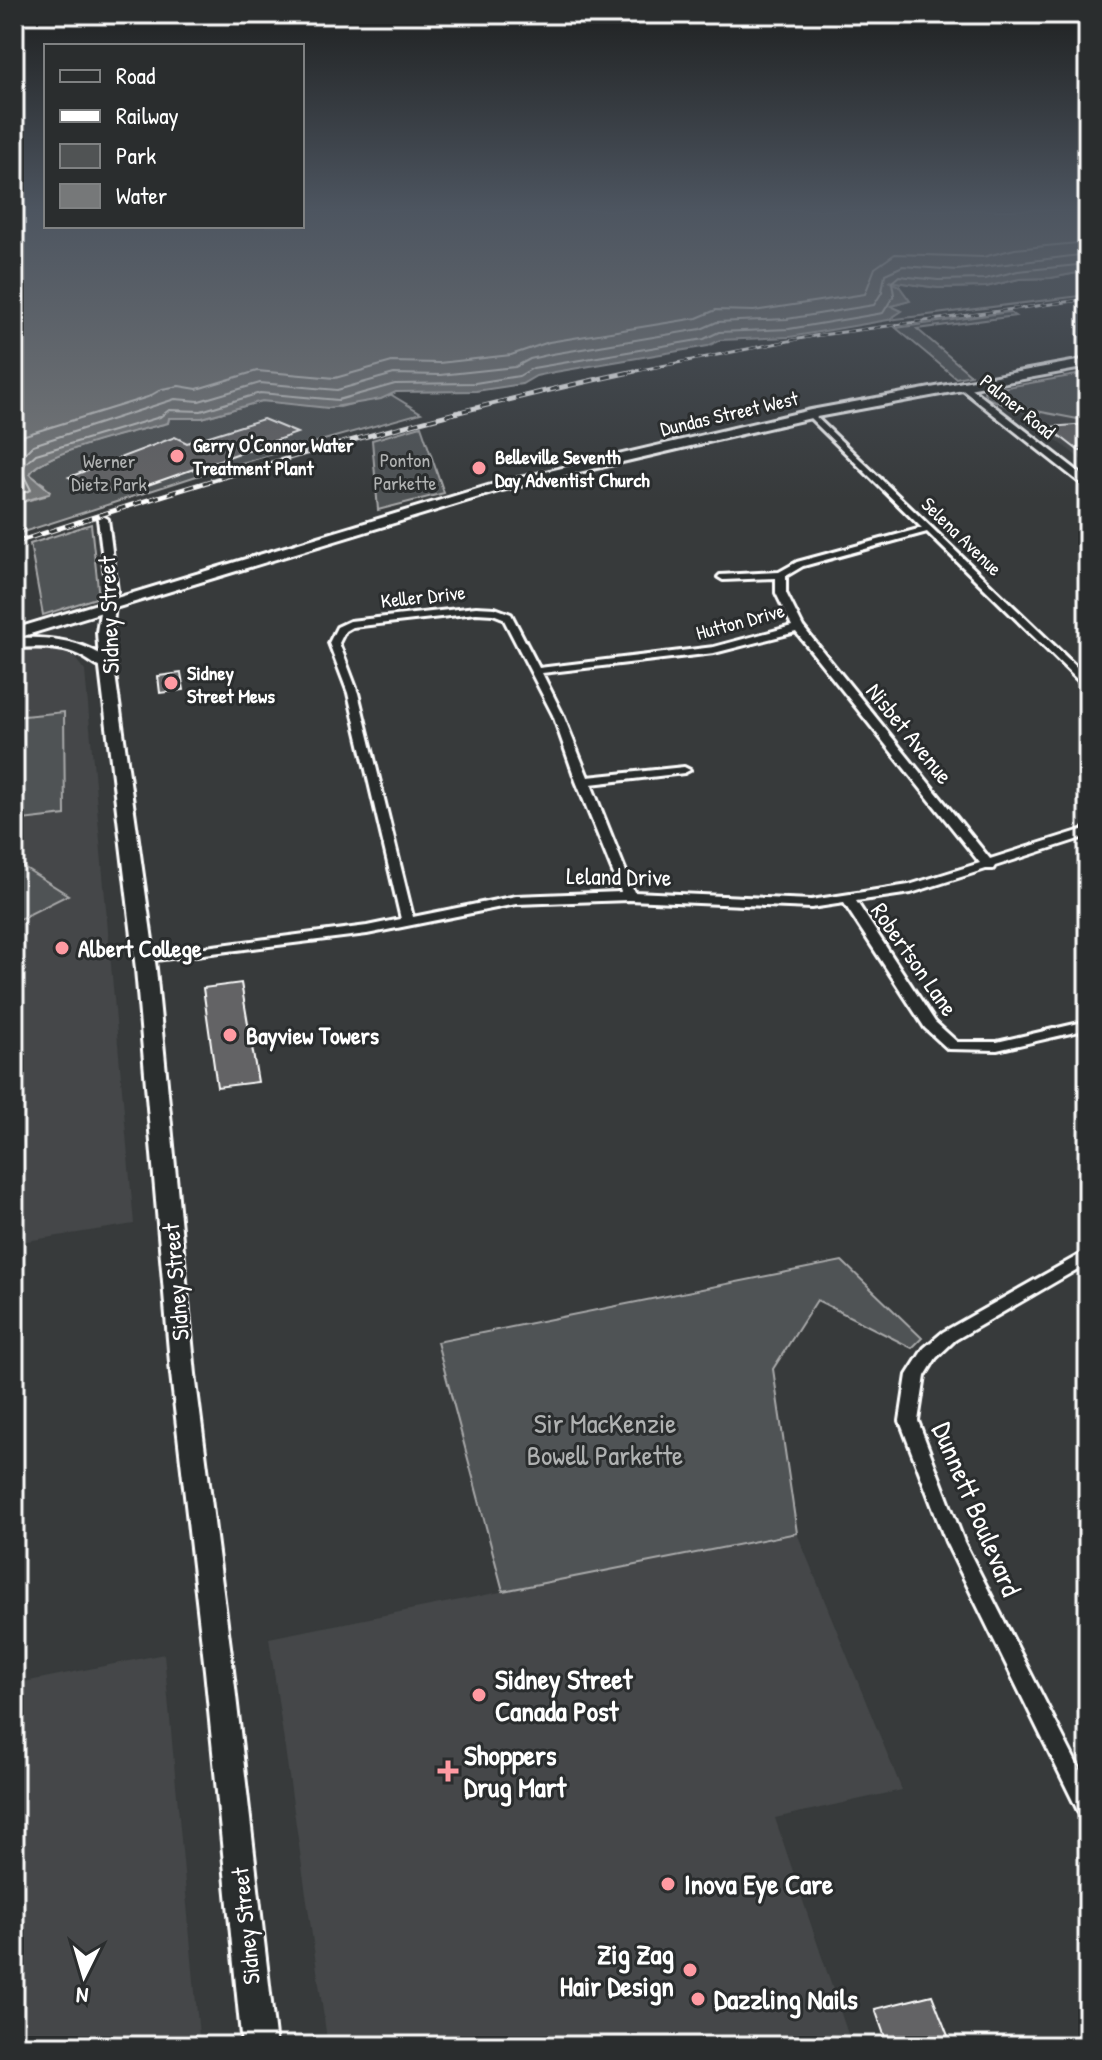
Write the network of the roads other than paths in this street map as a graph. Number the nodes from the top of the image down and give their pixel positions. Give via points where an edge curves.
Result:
1 (1088, 363) edge
2 (963, 385) junction
3 (811, 414) junction
4 (1088, 485) edge
5 (103, 519) dead end
6 (928, 529) junction
7 (781, 575) junction
8 (723, 577) dead end
9 (108, 606) junction
10 (798, 628) junction
11 (14, 634) edge
12 (14, 643) edge
13 (108, 666) junction
14 (536, 671) junction
15 (1088, 684) edge
16 (684, 770) dead end
17 (582, 781) junction
18 (1088, 832) edge
19 (989, 866) junction
20 (629, 896) junction
21 (848, 899) junction
22 (408, 921) junction
23 (144, 959) junction
24 (1088, 1025) edge
25 (1088, 1256) edge
26 (1088, 1808) edge
27 (259, 2046) edge

1 - 2 main road, Dundas Street West
2 - 3 main road, Dundas Street West
2 - 4 main road, Palmer Road
3 - 6 street, Selena Avenue
3 - 9 main road, Dundas Street West via 499,487
5 - 9 street, Sidney Street via 112,591
6 - 7 street, Hutton Drive via 800,564
6 - 15 street, Selena Avenue
7 - 8 street
7 - 10 street, Hutton Drive via 781,593
9 - 11 main road, Dundas Street West
9 - 12 main road, Dundas Street West
9 - 13 main road, Sidney Street
10 - 14 street, Hutton Drive via 714,650
10 - 19 street, Nisbet Avenue
12 - 13 main road via 76,645
13 - 23 main road, Sidney Street
14 - 17 street, Keller Drive
14 - 22 street, Keller Drive via 507,616 495,611 341,629 334,643 353,693
16 - 17 street
17 - 20 street, Keller Drive
18 - 19 street, Leland Drive
19 - 21 street, Leland Drive via 911,889
20 - 21 street, Leland Drive via 811,904
20 - 22 street, Leland Drive via 516,900
21 - 24 street, Robertson Lane via 930,1025 953,1046 997,1046
22 - 23 street, Leland Drive
23 - 27 main road, Sidney Street via 183,1374
25 - 26 street, Dunnett Boulevard via 949,1336 930,1353 916,1375 909,1421 955,1542

